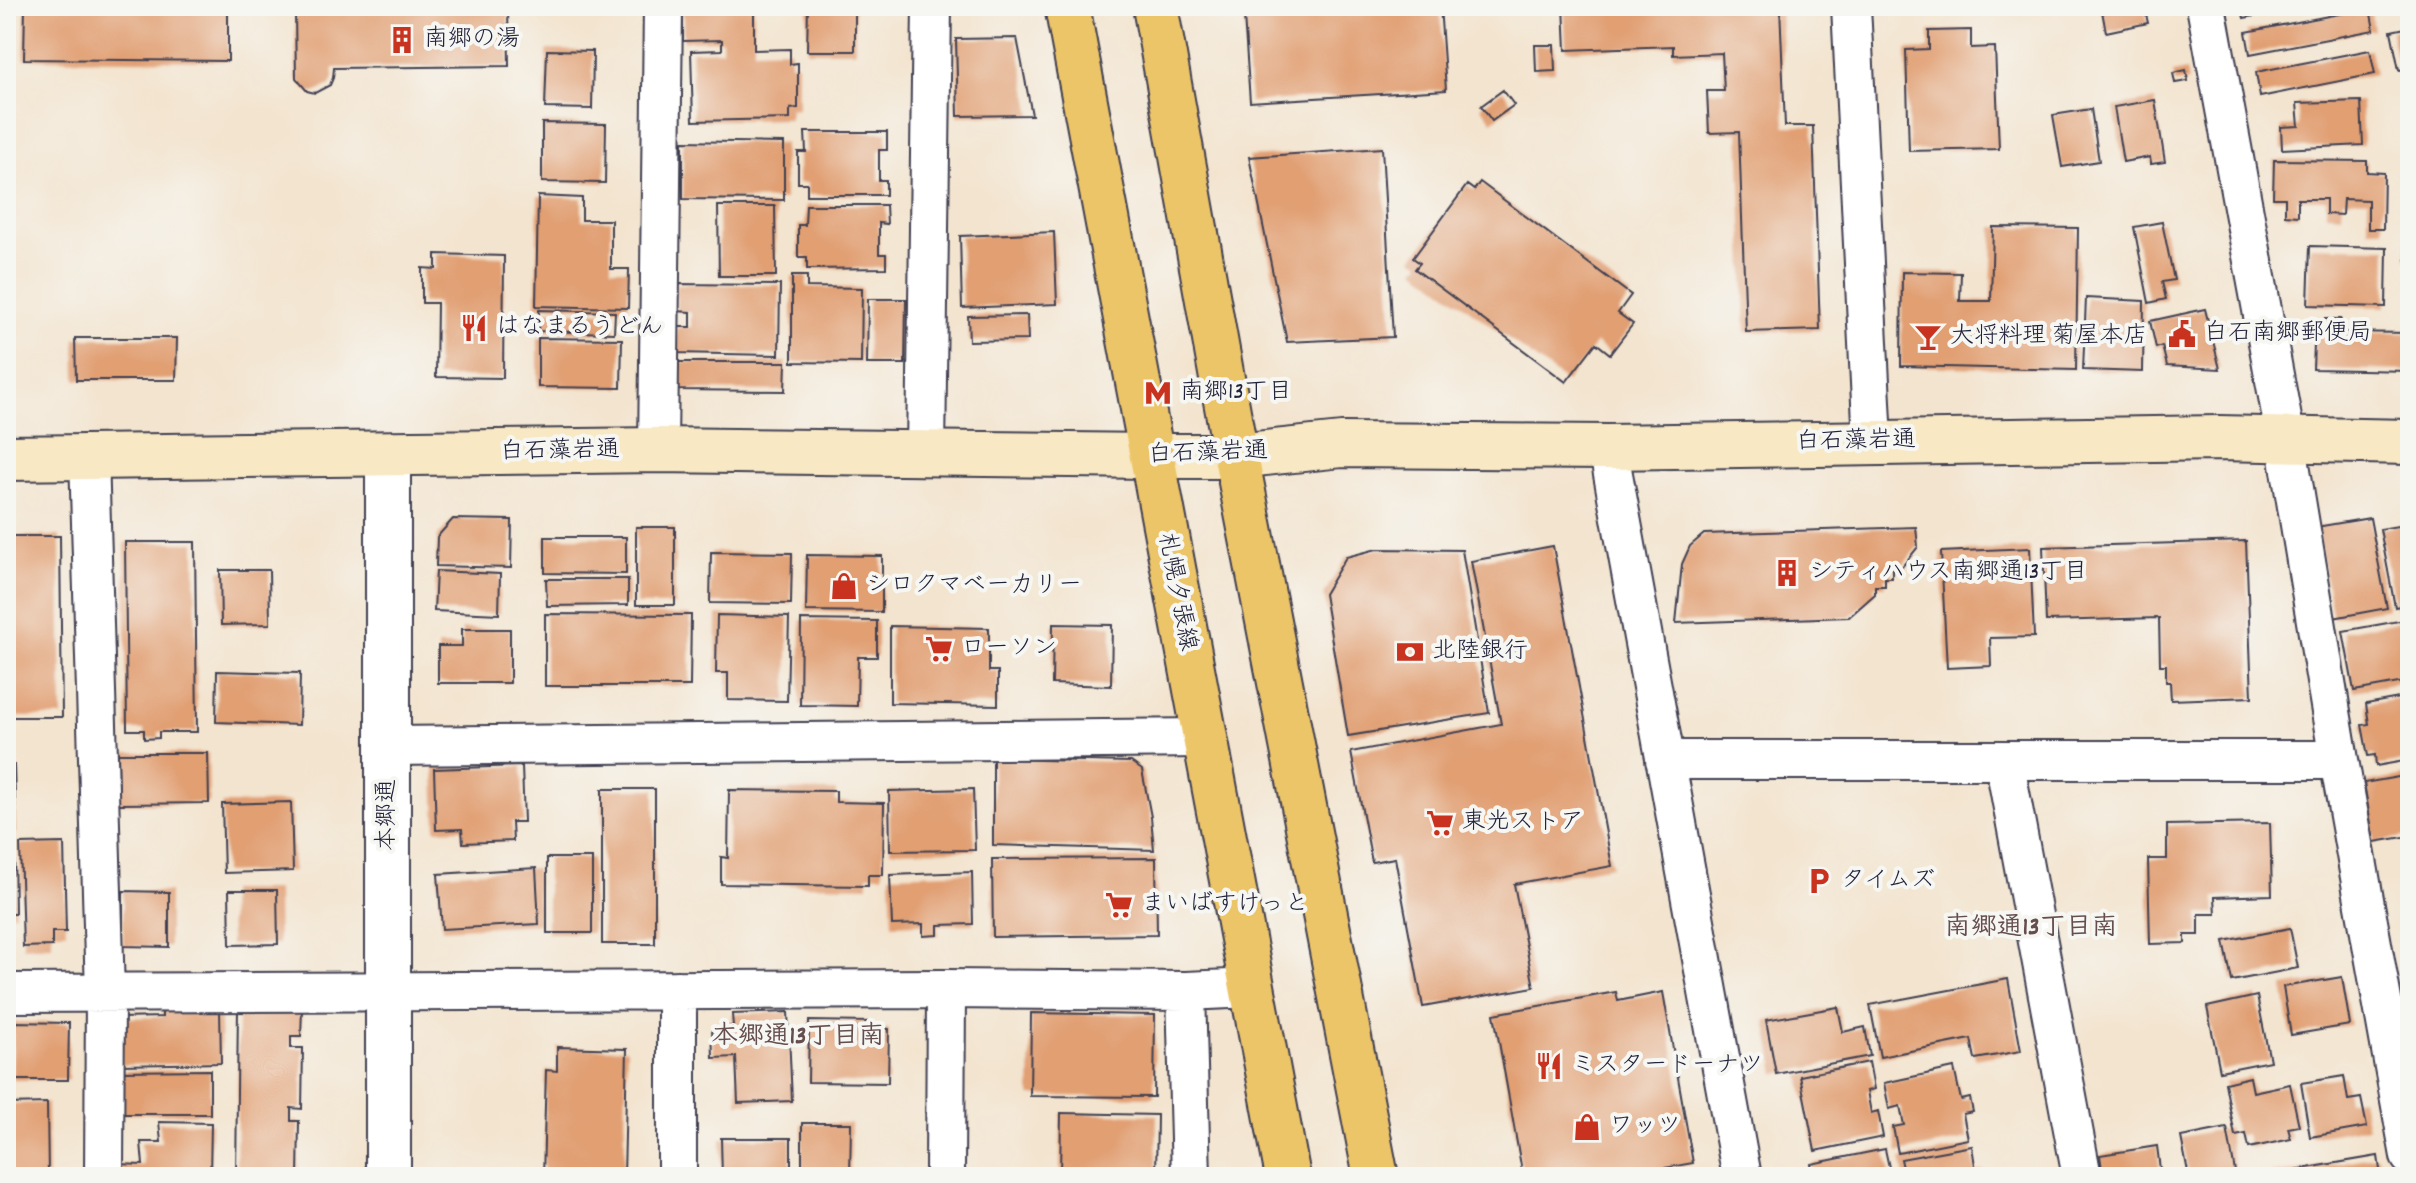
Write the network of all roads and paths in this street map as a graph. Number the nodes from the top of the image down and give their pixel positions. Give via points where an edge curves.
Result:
1 (663, 6) edge
2 (932, 6) edge
3 (1067, 6) edge
4 (1155, 6) edge
5 (1851, 6) edge
6 (2206, 6) edge
7 (2286, 440) junction
8 (1873, 442) junction
9 (2410, 442) edge
10 (1608, 447) junction
11 (658, 450) junction
12 (926, 452) junction
13 (388, 454) junction
14 (89, 456) junction
15 (1151, 456) junction
16 (1236, 456) junction
17 (6, 458) edge
18 (1203, 738) junction
19 (388, 746) junction
20 (1665, 760) junction
21 (2004, 760) junction
22 (2339, 760) junction
23 (1252, 988) junction
24 (946, 989) junction
25 (677, 990) junction
26 (388, 991) junction
27 (1186, 991) junction
28 (6, 993) edge
29 (105, 993) junction
30 (2410, 1156) edge
31 (104, 1177) edge
32 (388, 1177) edge
33 (677, 1177) edge
34 (945, 1177) edge
35 (1191, 1177) edge
36 (1288, 1177) edge
37 (1376, 1177) edge
38 (1742, 1177) edge
39 (2082, 1177) edge

1 - 11 street
2 - 12 street
3 - 15 main road, 札幌夕張線
4 - 16 main road
5 - 8 street
6 - 7 street
7 - 8 main road, 白石藻岩通
7 - 9 main road, 白石藻岩通
7 - 22 street
8 - 10 main road, 白石藻岩通
10 - 16 main road, 白石藻岩通 via 1342,445
10 - 20 street
11 - 12 main road, 白石藻岩通
11 - 13 main road, 白石藻岩通
12 - 15 main road, 白石藻岩通
13 - 14 main road, 白石藻岩通
13 - 19 street, 本郷通
14 - 17 main road, 白石藻岩通
14 - 29 street
15 - 16 main road, 白石藻岩通
15 - 18 main road, 札幌夕張線
16 - 37 main road
18 - 19 street
18 - 23 main road, 札幌夕張線
19 - 26 street, 本郷通
20 - 21 street
20 - 38 street
21 - 22 street
21 - 39 street
22 - 30 street
23 - 27 street
23 - 36 main road, 札幌夕張線
24 - 25 street
24 - 27 street
24 - 34 street
25 - 26 street
25 - 33 street
26 - 29 street
26 - 32 street, 本郷通
27 - 35 street
28 - 29 street
29 - 31 street

